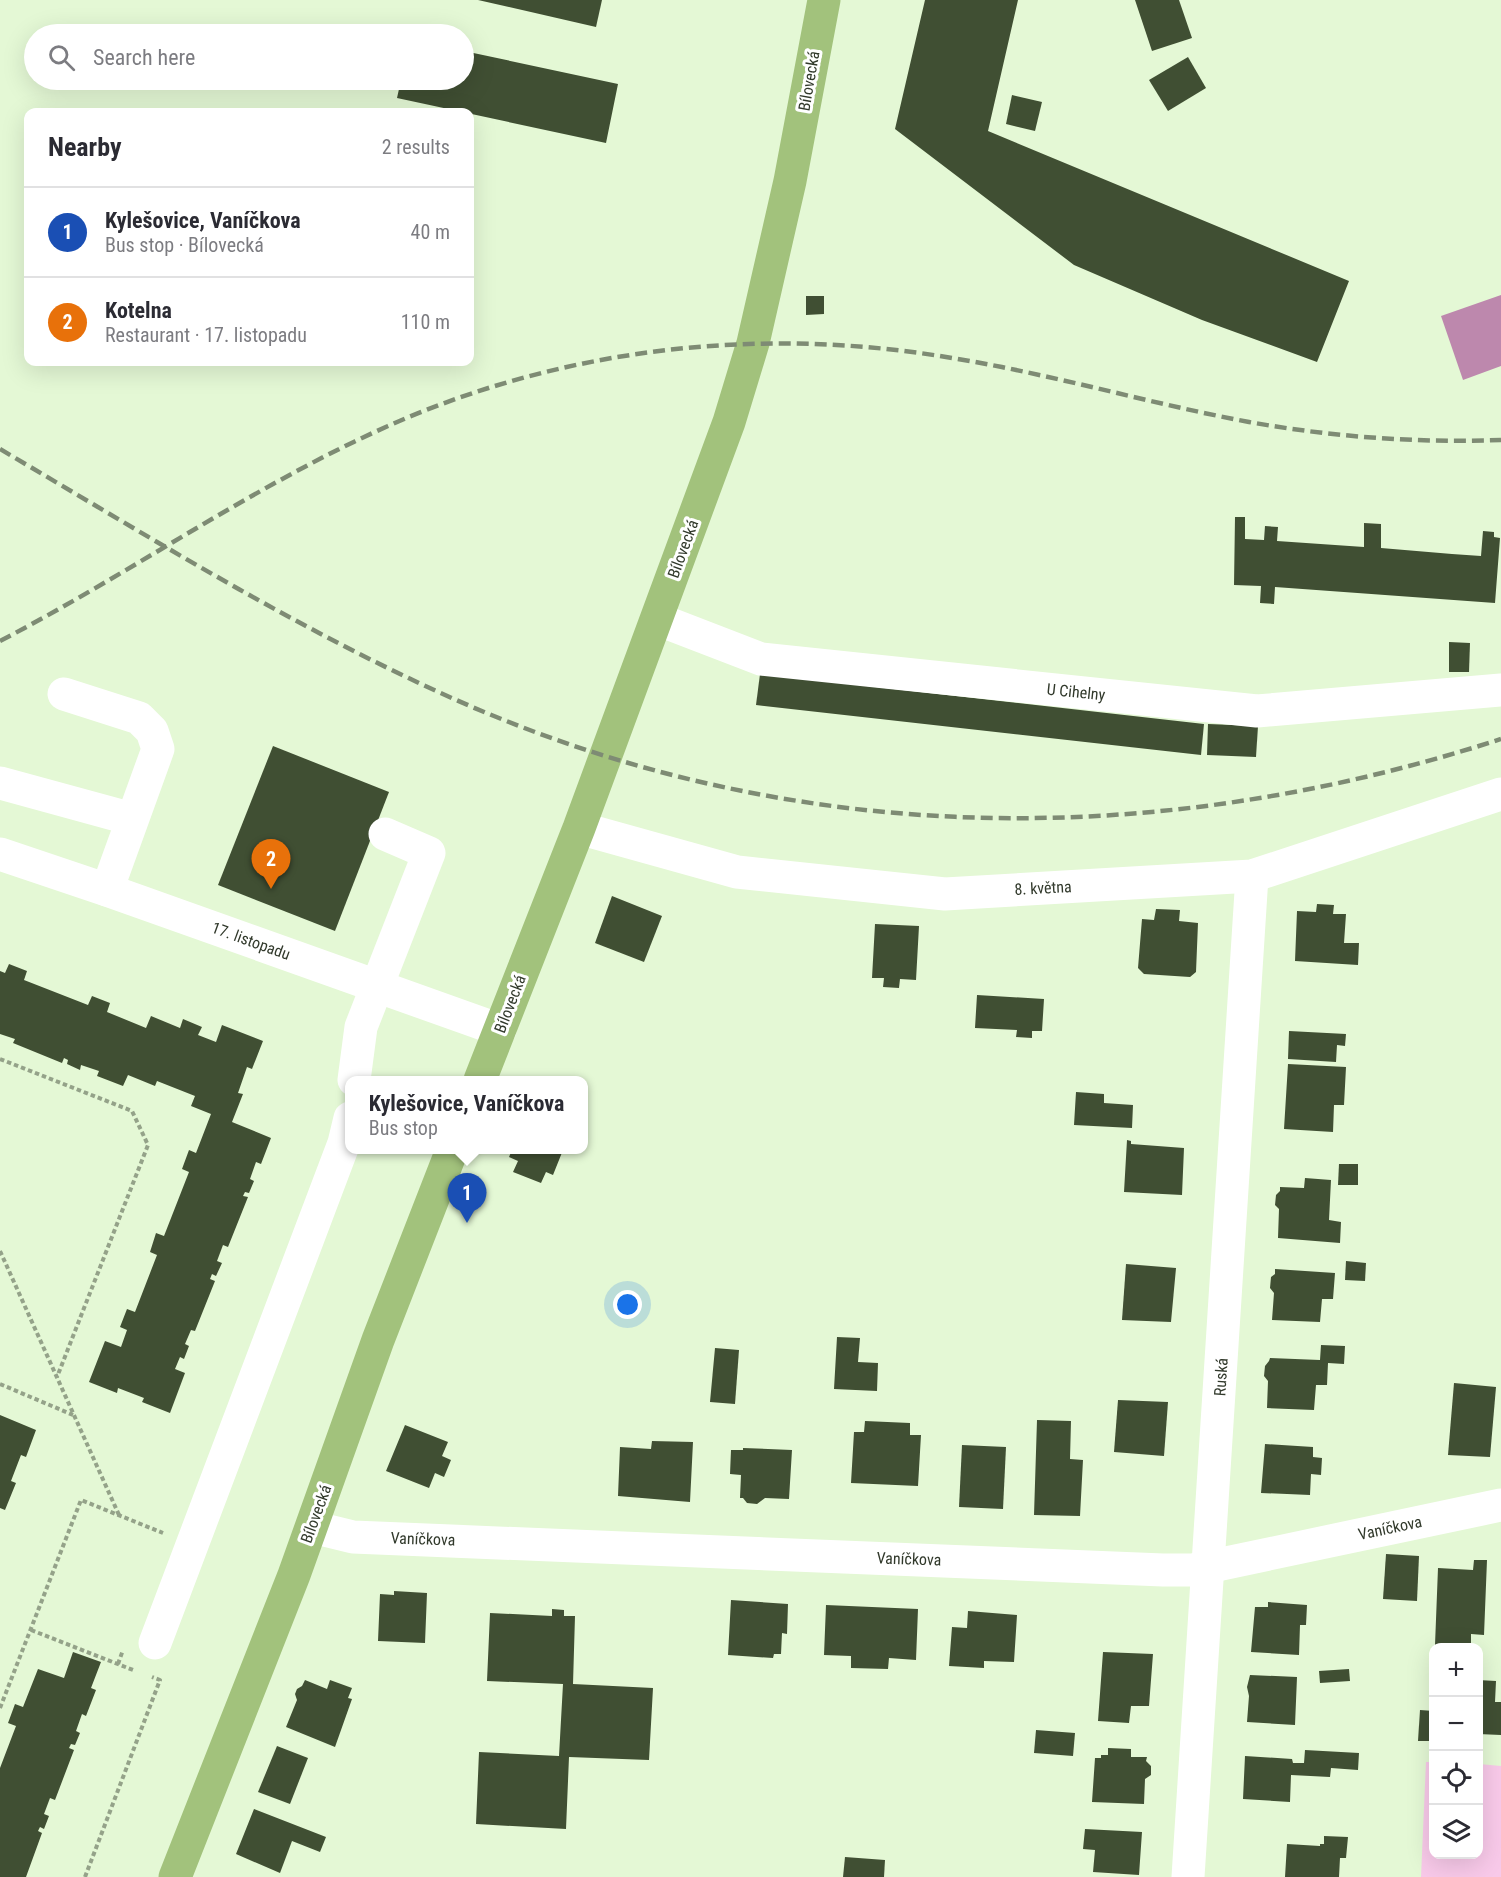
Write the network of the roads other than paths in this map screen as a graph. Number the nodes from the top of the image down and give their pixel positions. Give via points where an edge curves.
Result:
1 (824, 0) edge
2 (657, 619) junction
3 (1501, 690) edge
4 (64, 693) dead end
5 (0, 783) edge
6 (1501, 794) edge
7 (132, 819) junction
8 (579, 828) junction
9 (385, 834) dead end
10 (0, 854) edge
11 (1252, 876) junction
12 (107, 890) junction
13 (377, 985) junction
14 (500, 1030) junction
15 (355, 1076) edge
16 (482, 1076) edge
17 (345, 1139) edge
18 (450, 1154) edge
19 (1501, 1505) edge
20 (312, 1527) junction
21 (1209, 1568) junction
22 (141, 1643) road end
23 (175, 1877) edge
24 (1188, 1877) edge

1 - 2 main road, Bílovecká via 790,181 753,343 729,422
2 - 3 street, U Cihelny via 761,659 1257,711
2 - 8 main road, Bílovecká
4 - 7 street via 139,718 152,731 158,749
5 - 7 street
6 - 11 street, 8. května
7 - 12 street
8 - 11 street, 8. května via 737,872 945,894
8 - 14 main road, Bílovecká
9 - 13 street via 429,853
10 - 12 street, 17. listopadu
11 - 21 street, Ruská
12 - 13 street, 17. listopadu
13 - 14 street, 17. listopadu
13 - 15 street via 361,1027
14 - 16 main road, Bílovecká
17 - 22 street via 192,1545
18 - 20 main road, Bílovecká via 378,1340
19 - 21 street, Vaníčkova
20 - 21 street, Vaníčkova via 353,1537 1163,1570
20 - 23 main road, Bílovecká
21 - 24 street, Ruská

